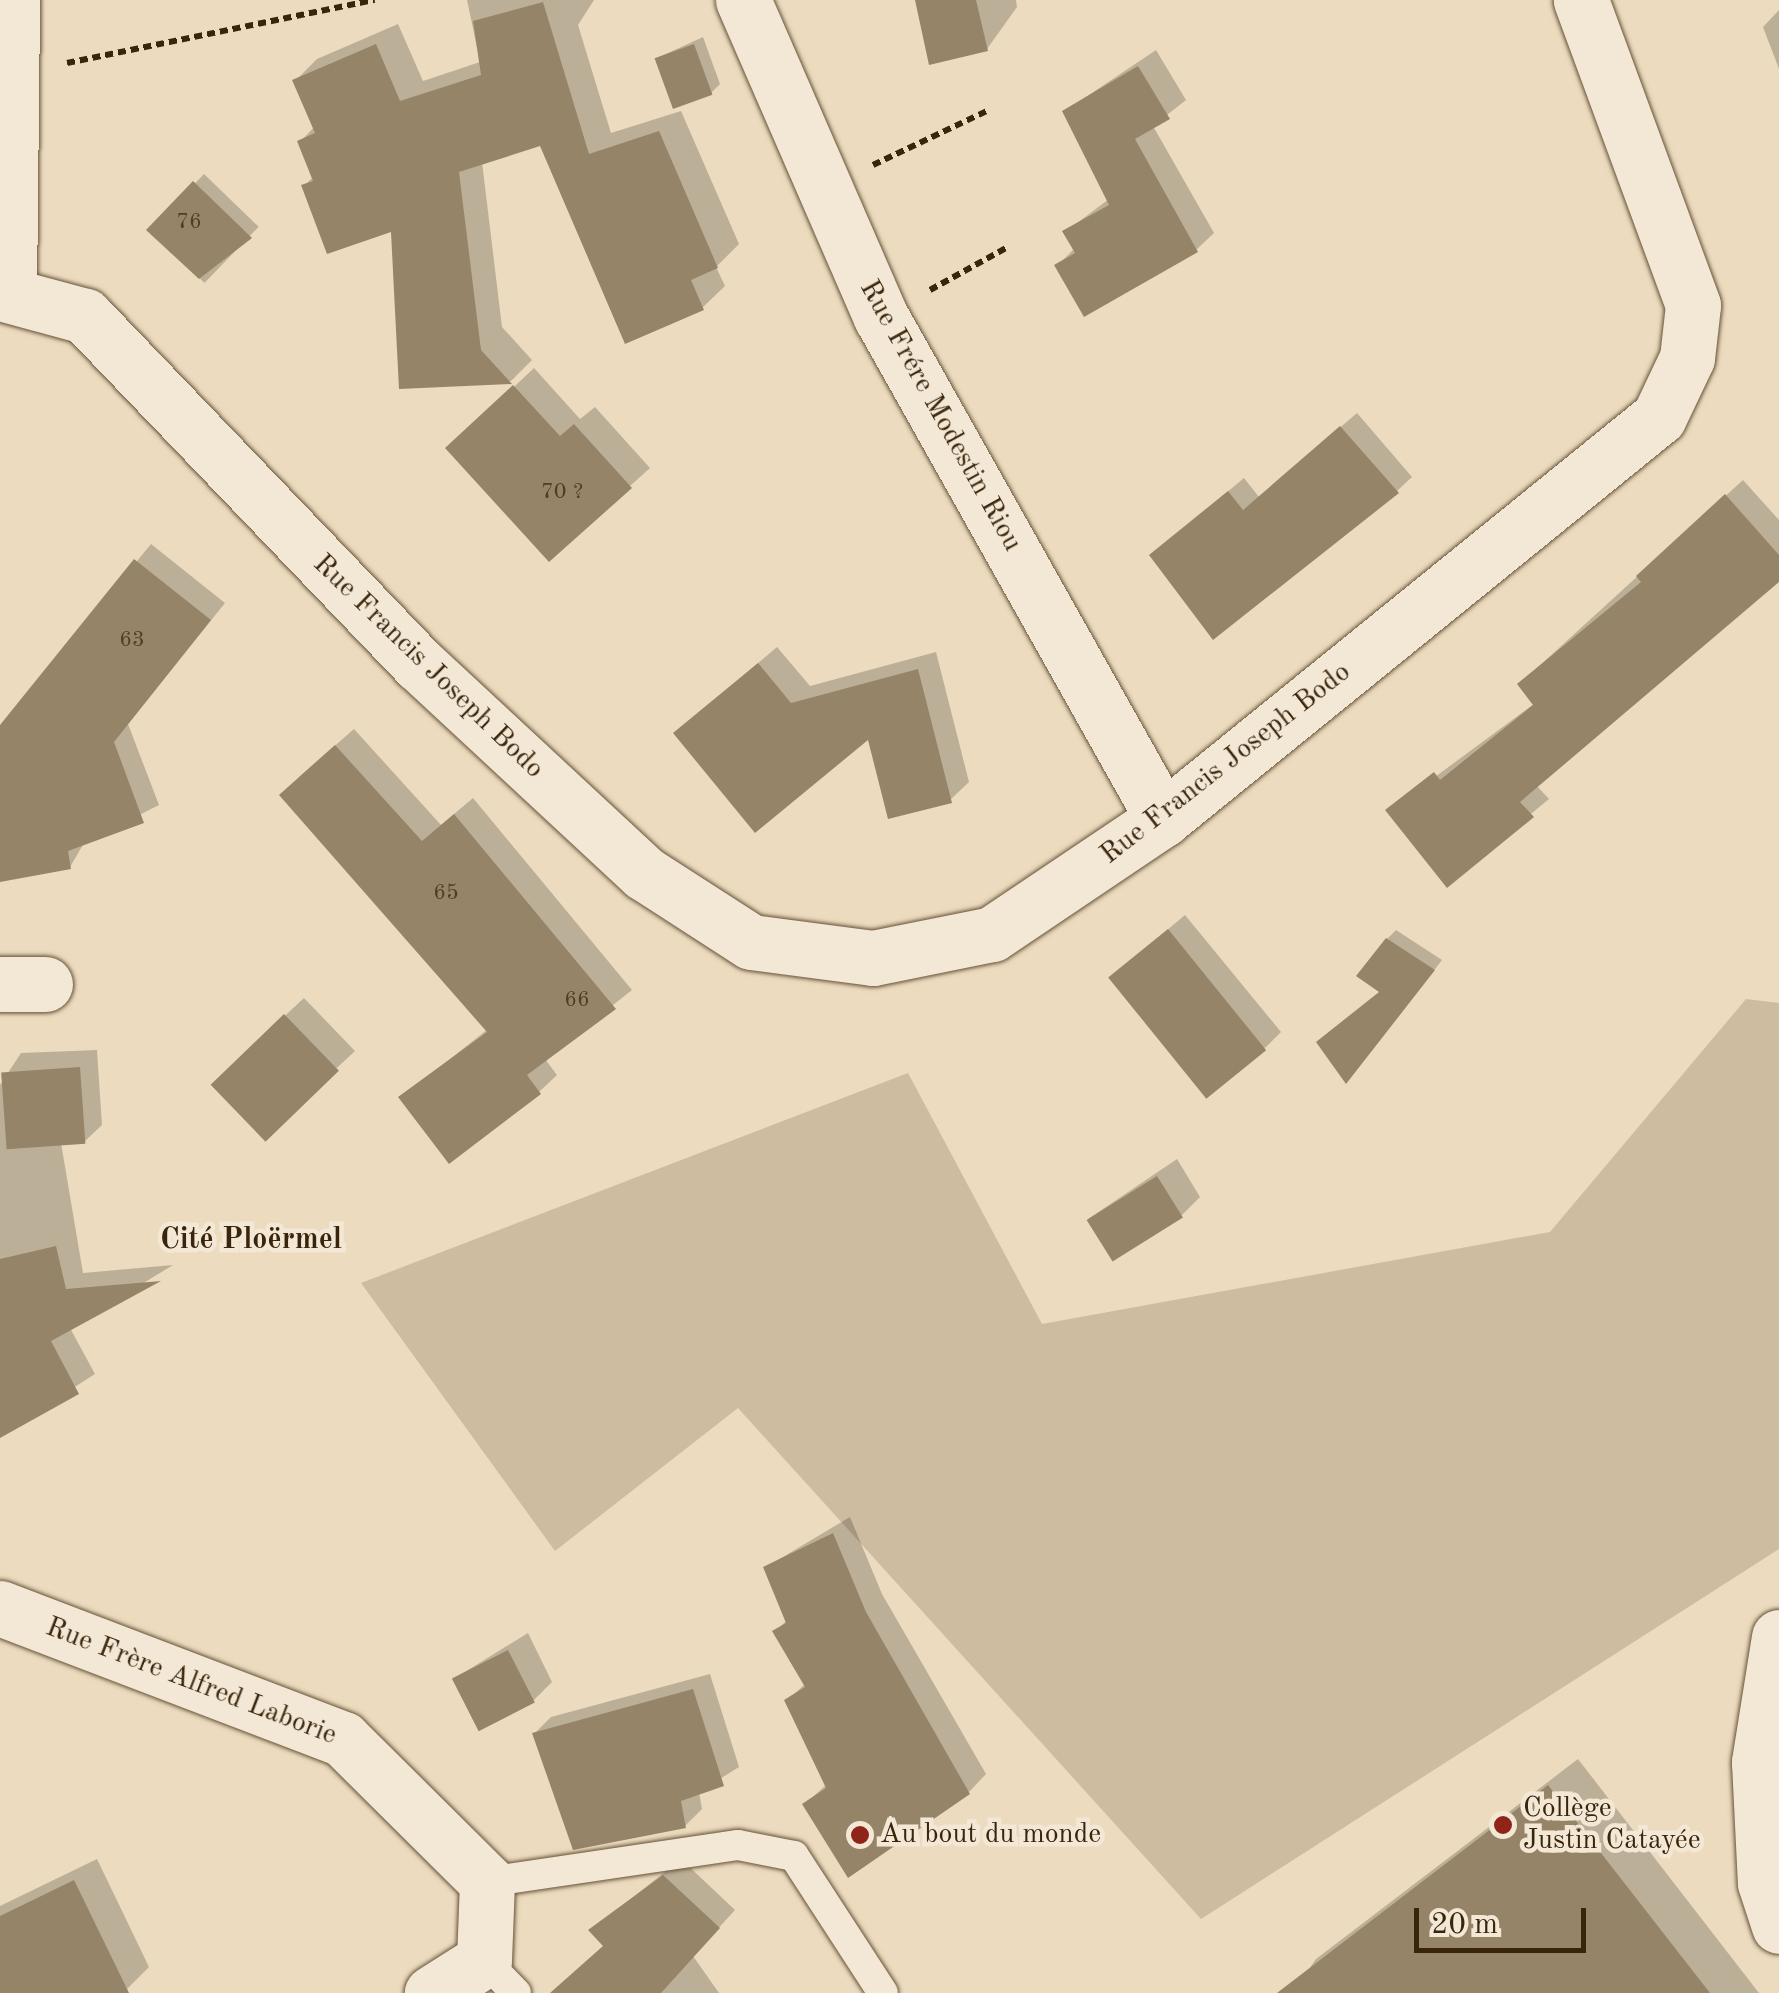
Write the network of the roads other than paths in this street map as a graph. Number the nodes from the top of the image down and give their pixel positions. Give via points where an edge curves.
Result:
1 (12, 0) edge
2 (743, 0) edge
3 (1581, 0) edge
4 (4, 294) edge
5 (1164, 819) junction
6 (0, 1608) edge
7 (1779, 1637) edge
8 (486, 1882) junction
9 (1779, 1926) edge
10 (500, 1976) edge
11 (432, 1993) edge
12 (884, 1993) edge

1 - 4 street via 16,73
2 - 5 street, Rue Frére Modestin Riou via 820,190 881,317
3 - 5 street, Rue Francis Joseph Bodo via 1693,305 1687,358 1659,418
4 - 5 street, Rue Francis Joseph Bodo via 85,316 419,664 644,874 752,942 873,958 992,934
6 - 8 street, Rue Frère Alfred Laborie via 343,1739
7 - 9 street via 1767,1666 1760,1762 1765,1883
8 - 10 street
8 - 12 lane via 738,1845 794,1856
10 - 11 street

